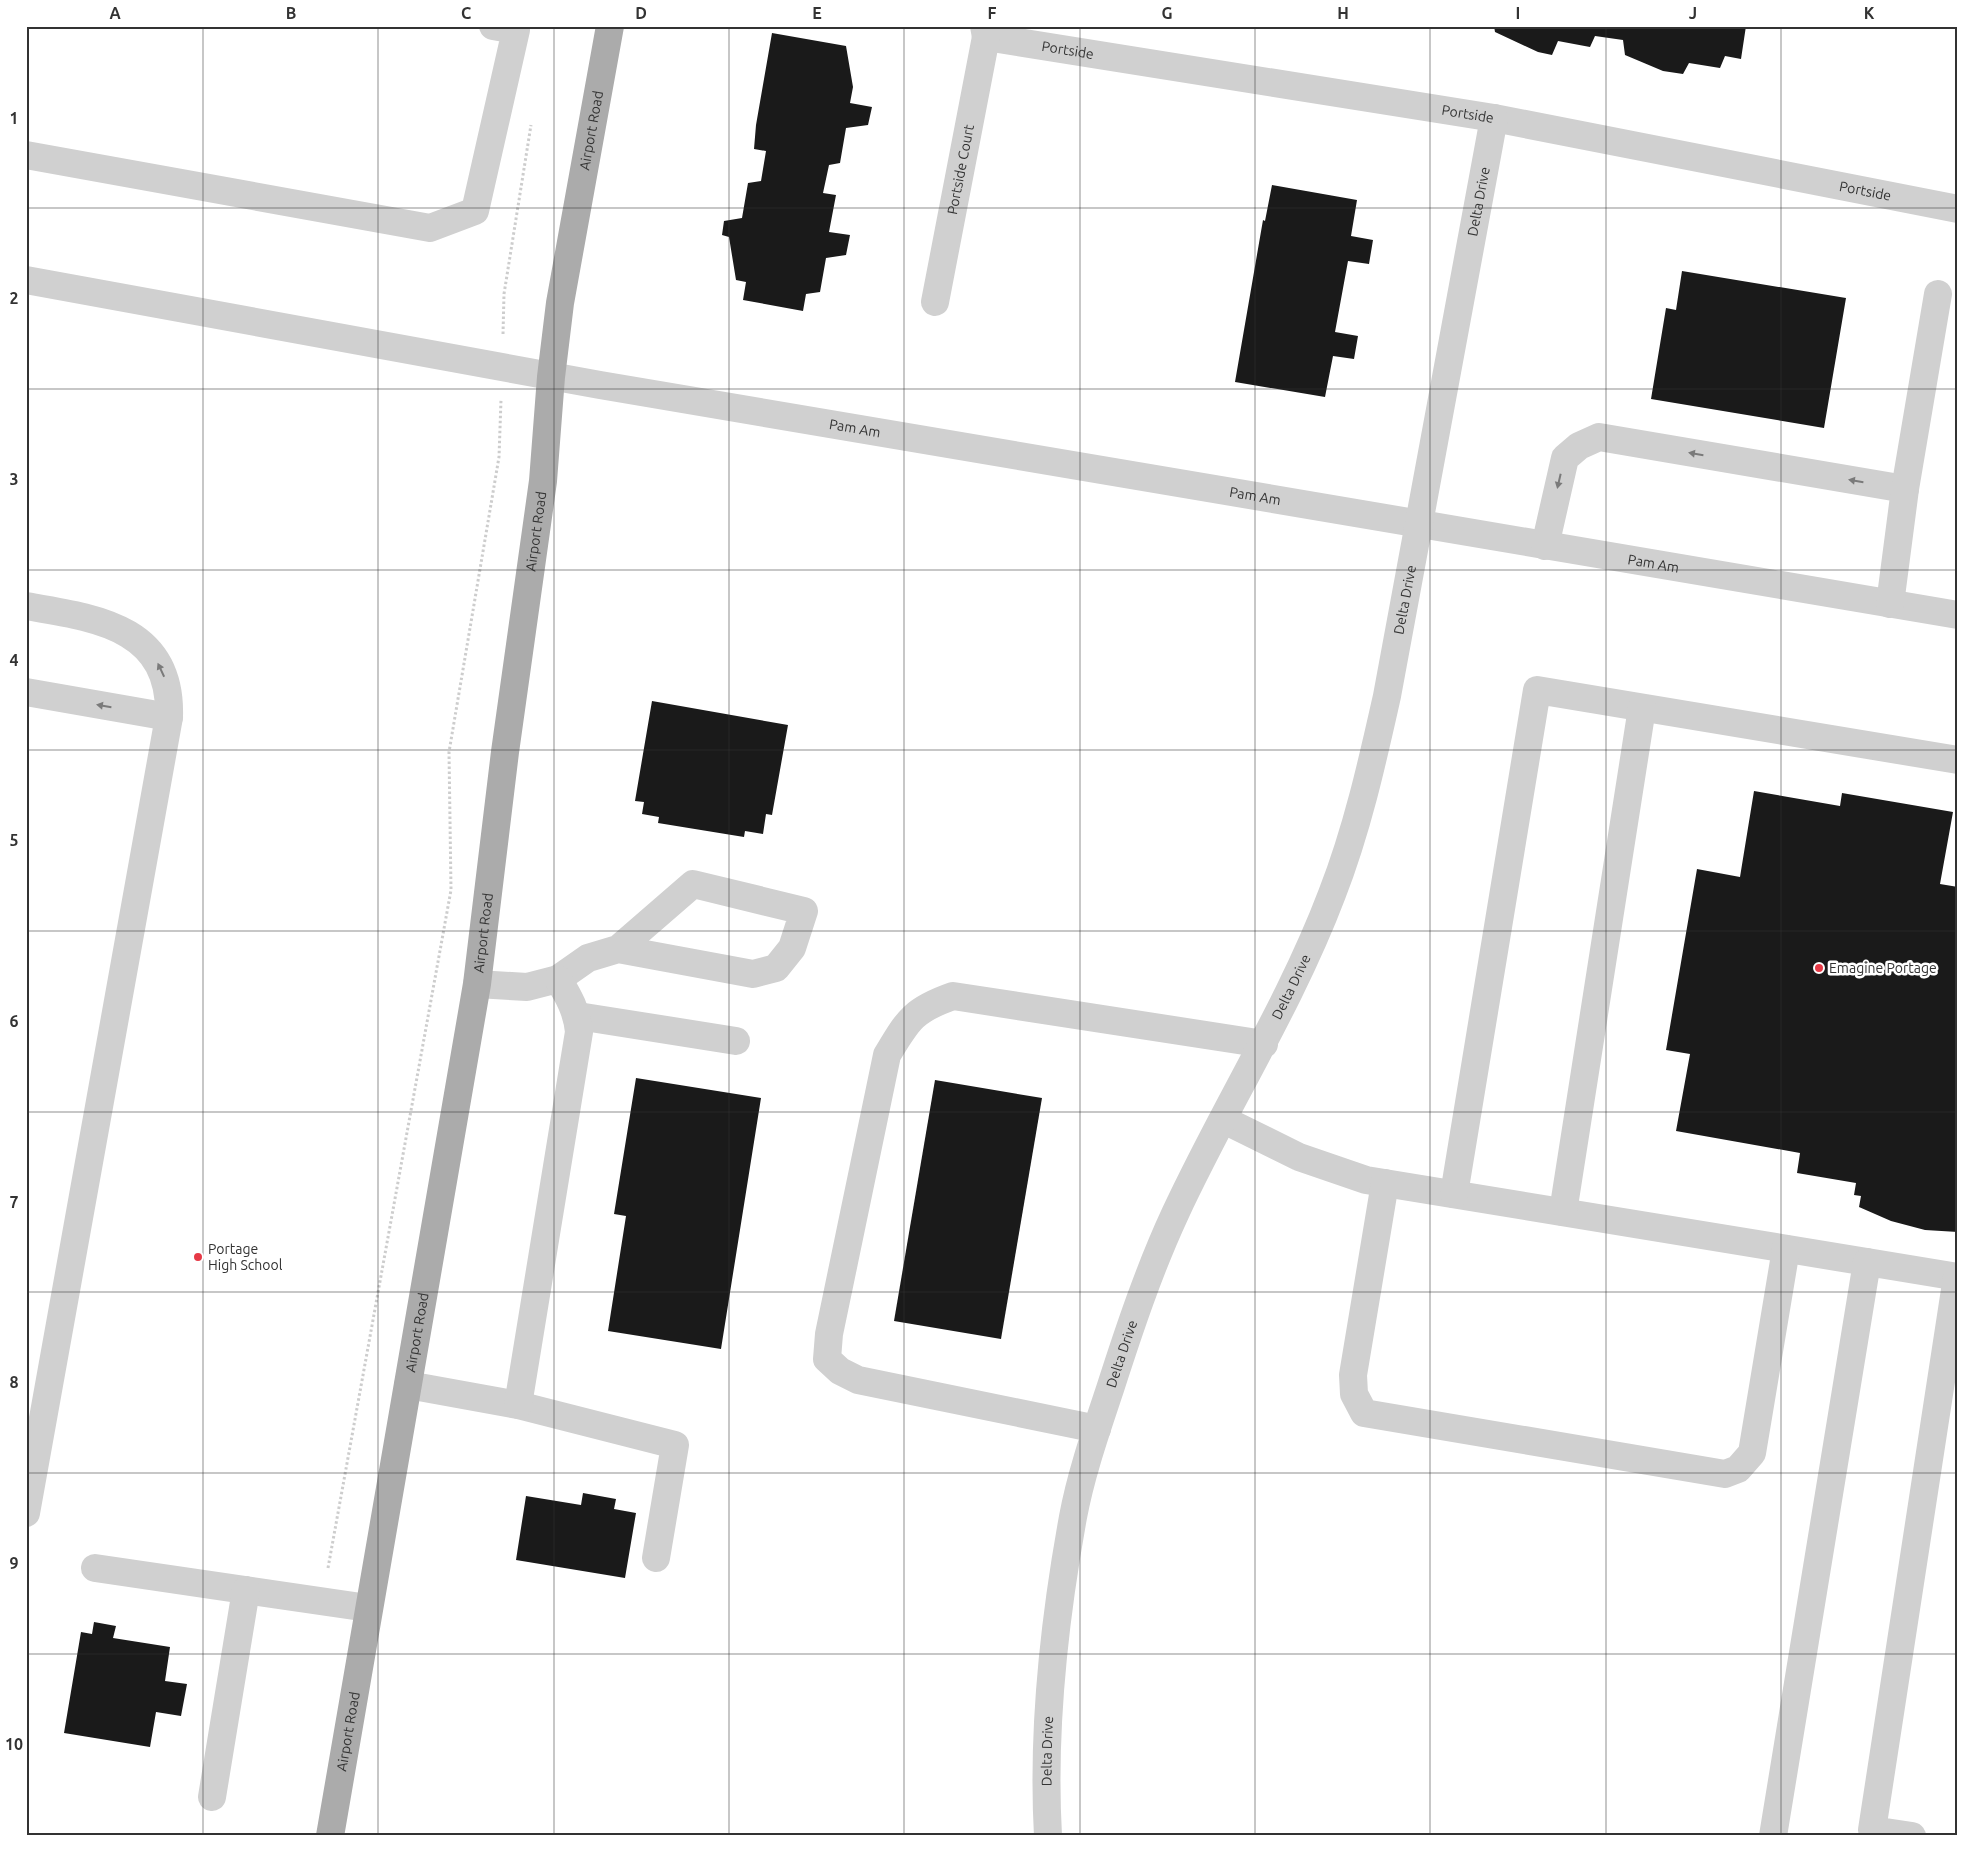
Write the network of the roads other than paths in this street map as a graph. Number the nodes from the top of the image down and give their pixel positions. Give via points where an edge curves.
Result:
1 (610, 26) edge
2 (508, 27) edge
3 (985, 32) edge
4 (1494, 118) junction
5 (26, 154) edge
6 (1958, 208) edge
7 (26, 280) edge
8 (1938, 294) dead end
9 (935, 302) dead end
10 (551, 377) junction
11 (1904, 489) junction
12 (1418, 524) junction
13 (1544, 546) junction
14 (1890, 604) junction
15 (26, 606) edge
16 (1958, 615) edge
17 (26, 692) edge
18 (1642, 708) junction
19 (169, 717) junction
20 (1958, 760) edge
21 (618, 949) junction
22 (558, 979) junction
23 (477, 984) junction
24 (578, 1016) junction
25 (736, 1041) dead end
26 (1264, 1044) junction
27 (1224, 1120) junction
28 (1385, 1183) junction
29 (1454, 1194) junction
30 (1563, 1212) junction
31 (1786, 1249) junction
32 (1868, 1262) junction
33 (1957, 1277) edge
34 (408, 1385) junction
35 (518, 1405) junction
36 (1097, 1429) junction
37 (26, 1513) edge
38 (656, 1558) dead end
39 (95, 1568) dead end
40 (246, 1590) junction
41 (368, 1608) junction
42 (212, 1797) dead end
43 (1860, 1833) edge
44 (330, 1836) edge
45 (1048, 1836) edge
46 (1773, 1836) edge
47 (1912, 1836) edge

1 - 10 main road, Airport Road via 560,303
2 - 5 street via 476,211 430,228
3 - 4 street, Portside
3 - 9 street, Portside Court
4 - 6 street, Portside
4 - 12 street, Delta Drive
7 - 10 street, Pam Am
8 - 11 street
10 - 12 street, Pam Am
10 - 23 main road, Airport Road via 543,481
11 -> 13 street via 1600,437 1579,446 1565,458
11 - 14 street
12 - 13 street, Pam Am
12 - 26 street, Delta Drive via 1387,696 1366,787 1332,894
13 - 14 street, Pam Am
14 - 16 street, Pam Am
19 -> 15 street via 170,698 166,681 149,650 137,639 104,621
19 -> 17 street
18 - 20 street
18 - 29 street via 1537,690
18 - 30 street
19 - 37 street
21 - 21 street via 693,884 804,911 787,955 776,968 753,974
21 - 22 street via 588,958
22 - 23 street via 527,988
22 - 24 street
23 - 34 main road, Airport Road
24 - 25 street
24 - 35 street via 575,1060
26 - 27 street, Delta Drive
26 - 36 street via 953,996 927,1006 907,1022 887,1056 829,1334 827,1359 840,1371 858,1380
27 - 28 street via 1299,1157 1366,1180
27 - 36 street, Delta Drive via 1175,1214 1135,1313
28 - 29 street
28 - 31 street via 1353,1375 1354,1394 1364,1412 1725,1474 1738,1469 1752,1453
29 - 30 street
30 - 31 street
31 - 32 street
32 - 33 street
32 - 46 street
33 - 43 street
34 - 35 street
34 - 41 main road, Airport Road
35 - 38 street via 675,1444
36 - 45 street, Delta Drive via 1073,1515 1054,1649 1045,1782
39 - 40 street
40 - 41 street
40 - 42 street
41 - 44 main road, Airport Road
43 - 47 street

